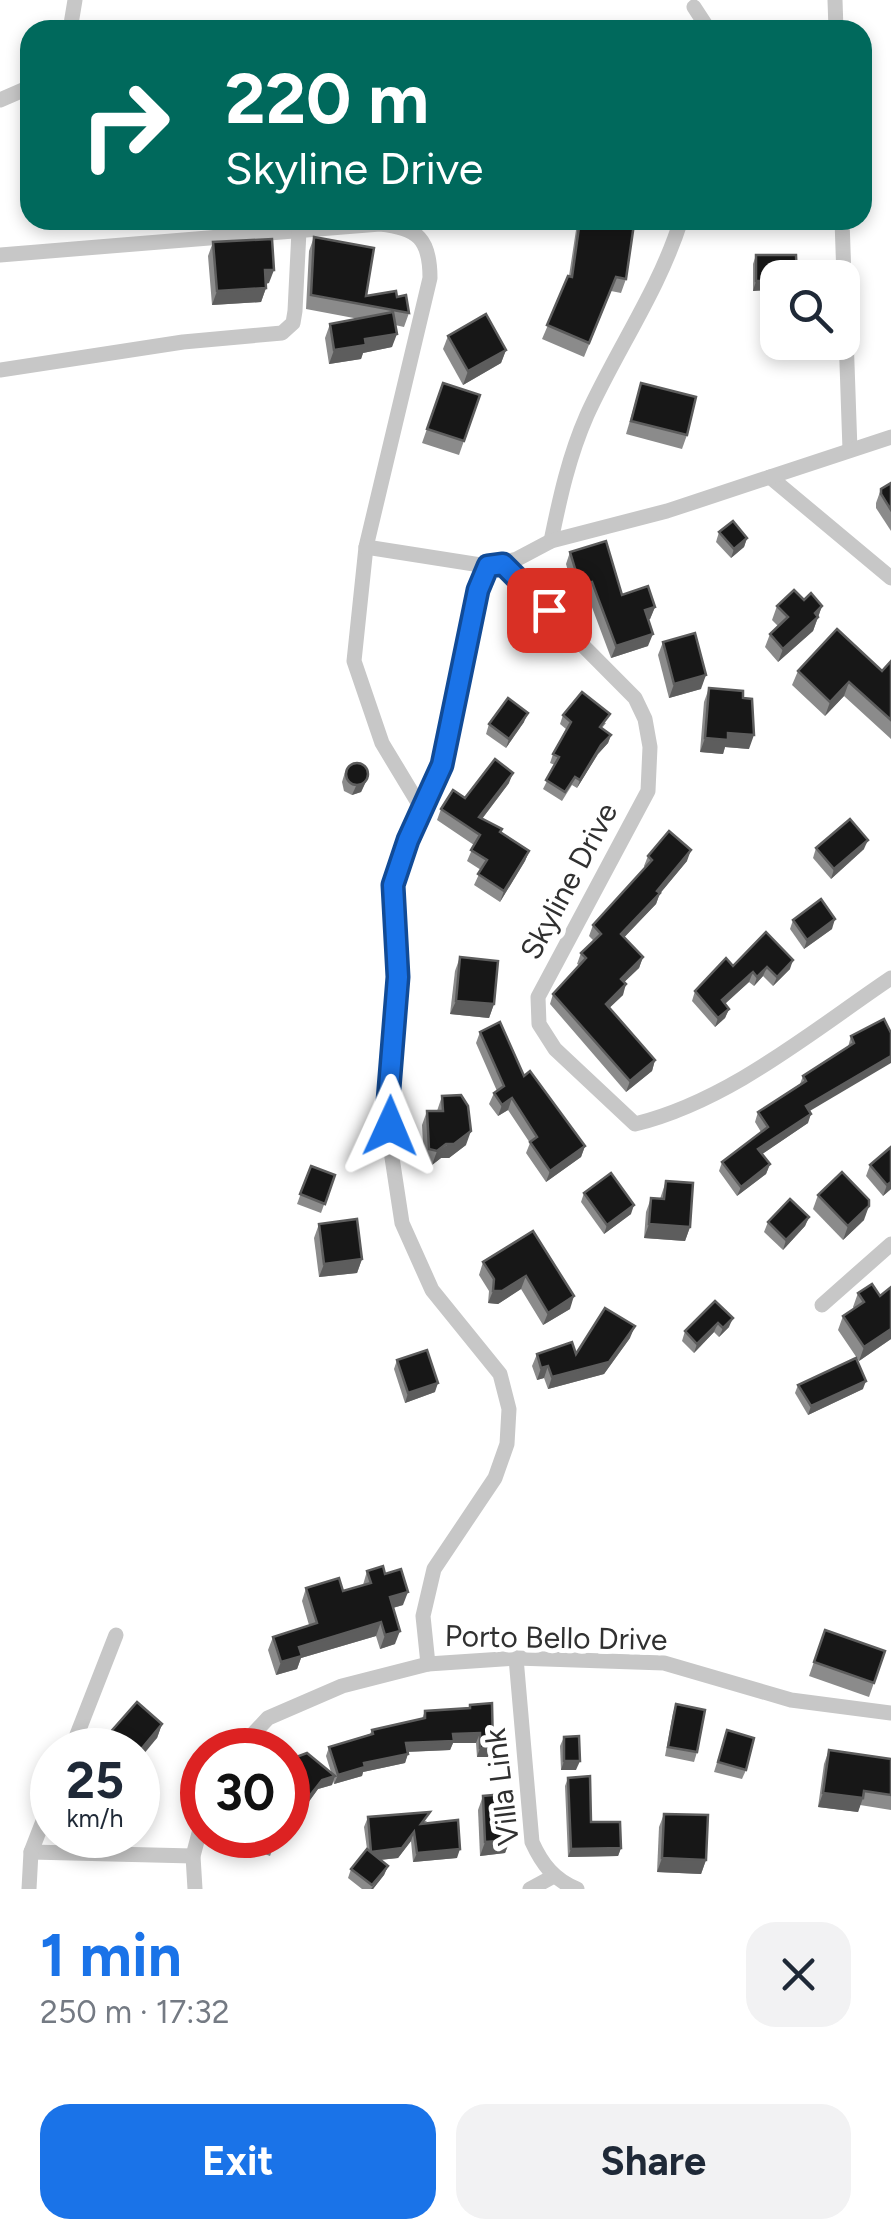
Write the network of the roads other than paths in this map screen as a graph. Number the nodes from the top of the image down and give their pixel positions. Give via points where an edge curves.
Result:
1 (694, 7) dead end
2 (702, 20) edge
3 (311, 230) edge
4 (408, 230) edge
5 (677, 230) edge
6 (842, 230) edge
7 (299, 231) junction
8 (0, 255) edge
9 (0, 370) edge
10 (891, 437) edge
11 (850, 450) junction
12 (770, 477) junction
13 (552, 541) junction
14 (366, 547) junction
15 (495, 566) junction
16 (891, 578) edge
17 (423, 811) junction
18 (891, 978) edge
19 (891, 1244) edge
20 (822, 1305) dead end
21 (116, 1635) dead end
22 (516, 1658) junction
23 (428, 1664) junction
24 (891, 1714) edge
25 (80, 1728) edge
26 (259, 1728) edge
27 (31, 1858) edge
28 (193, 1858) edge
29 (554, 1876) junction
30 (29, 1889) edge
31 (195, 1889) edge
32 (530, 1889) edge
33 (577, 1889) edge

1 - 2 street
3 - 7 street
4 - 14 street via 430,253 430,278
5 - 13 street via 570,458
6 - 11 street
7 - 8 street
7 - 9 street via 293,324 282,333
10 - 11 street
11 - 12 street
12 - 13 street
12 - 16 street
13 - 15 street
14 - 15 street
14 - 17 street via 354,661 382,743
15 - 17 street via 478,590 442,765
15 - 18 street, Skyline Drive via 635,698 650,747 648,791 538,997 540,1024 554,1049 635,1124 672,1115 746,1076
17 - 23 street via 393,885 398,977 388,1101 391,1151 402,1223 432,1290 500,1374 509,1408 507,1444 495,1478 434,1568 423,1616
19 - 20 street
21 - 25 street
22 - 23 street, Porto Bello Drive
22 - 24 street, Porto Bello Drive via 664,1663 791,1700
22 - 29 street, Villa Link via 532,1842
23 - 26 street, Porto Bello Drive via 342,1686
27 - 30 street
28 - 31 street
29 - 32 street
29 - 33 street, Villa Link

